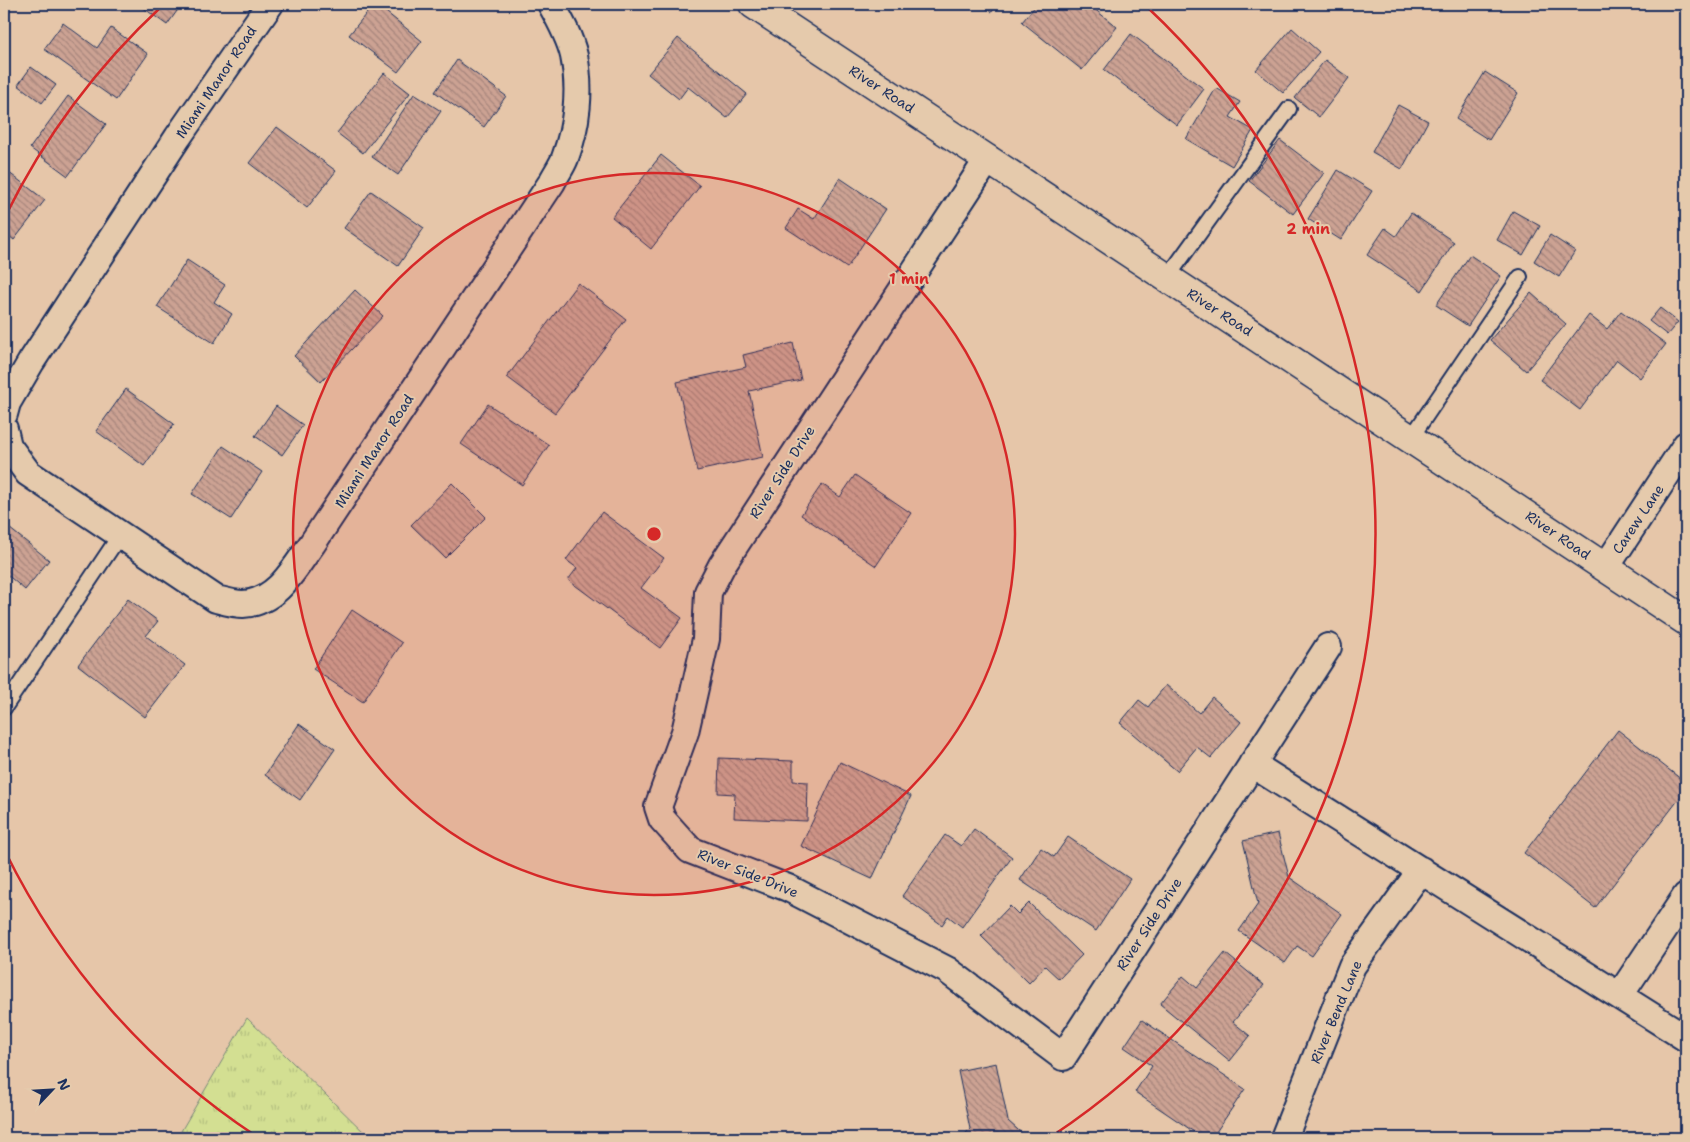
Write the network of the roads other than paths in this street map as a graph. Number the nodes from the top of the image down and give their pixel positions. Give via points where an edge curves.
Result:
1 (270, 4) edge
2 (551, 4) edge
3 (753, 4) edge
4 (1289, 109) dead end
5 (988, 159) junction
6 (1520, 277) dead end
7 (1168, 278) junction
8 (4, 414) edge
9 (4, 429) edge
10 (1411, 438) junction
11 (1686, 446) edge
12 (120, 535) junction
13 (1606, 567) junction
14 (1686, 621) edge
15 (1328, 647) dead end
16 (4, 708) edge
17 (1252, 764) junction
18 (1421, 870) junction
19 (1686, 896) edge
20 (1620, 995) junction
21 (1686, 1038) edge
22 (1284, 1138) edge

1 - 8 street, Miami Manor Road via 31,362
2 - 12 street, Miami Manor Road via 562,22 574,55 578,85 576,117 565,160 279,589 261,600 242,604 216,599
3 - 5 street, River Road
4 - 7 lane
5 - 7 street, River Road
5 - 17 street, River Side Drive via 732,548 708,592 706,639 686,732 658,807 662,819 690,850 788,888 947,970 1063,1057
6 - 10 lane
7 - 10 street, River Road
9 - 12 street, Miami Manor Road via 8,446 28,473
10 - 13 street, River Road
11 - 13 street, Carew Lane
12 - 16 lane
13 - 14 street, River Road
15 - 17 street, River Side Drive
17 - 18 street
18 - 20 street
18 - 22 street, River Bend Lane via 1352,966
19 - 20 street
20 - 21 street

